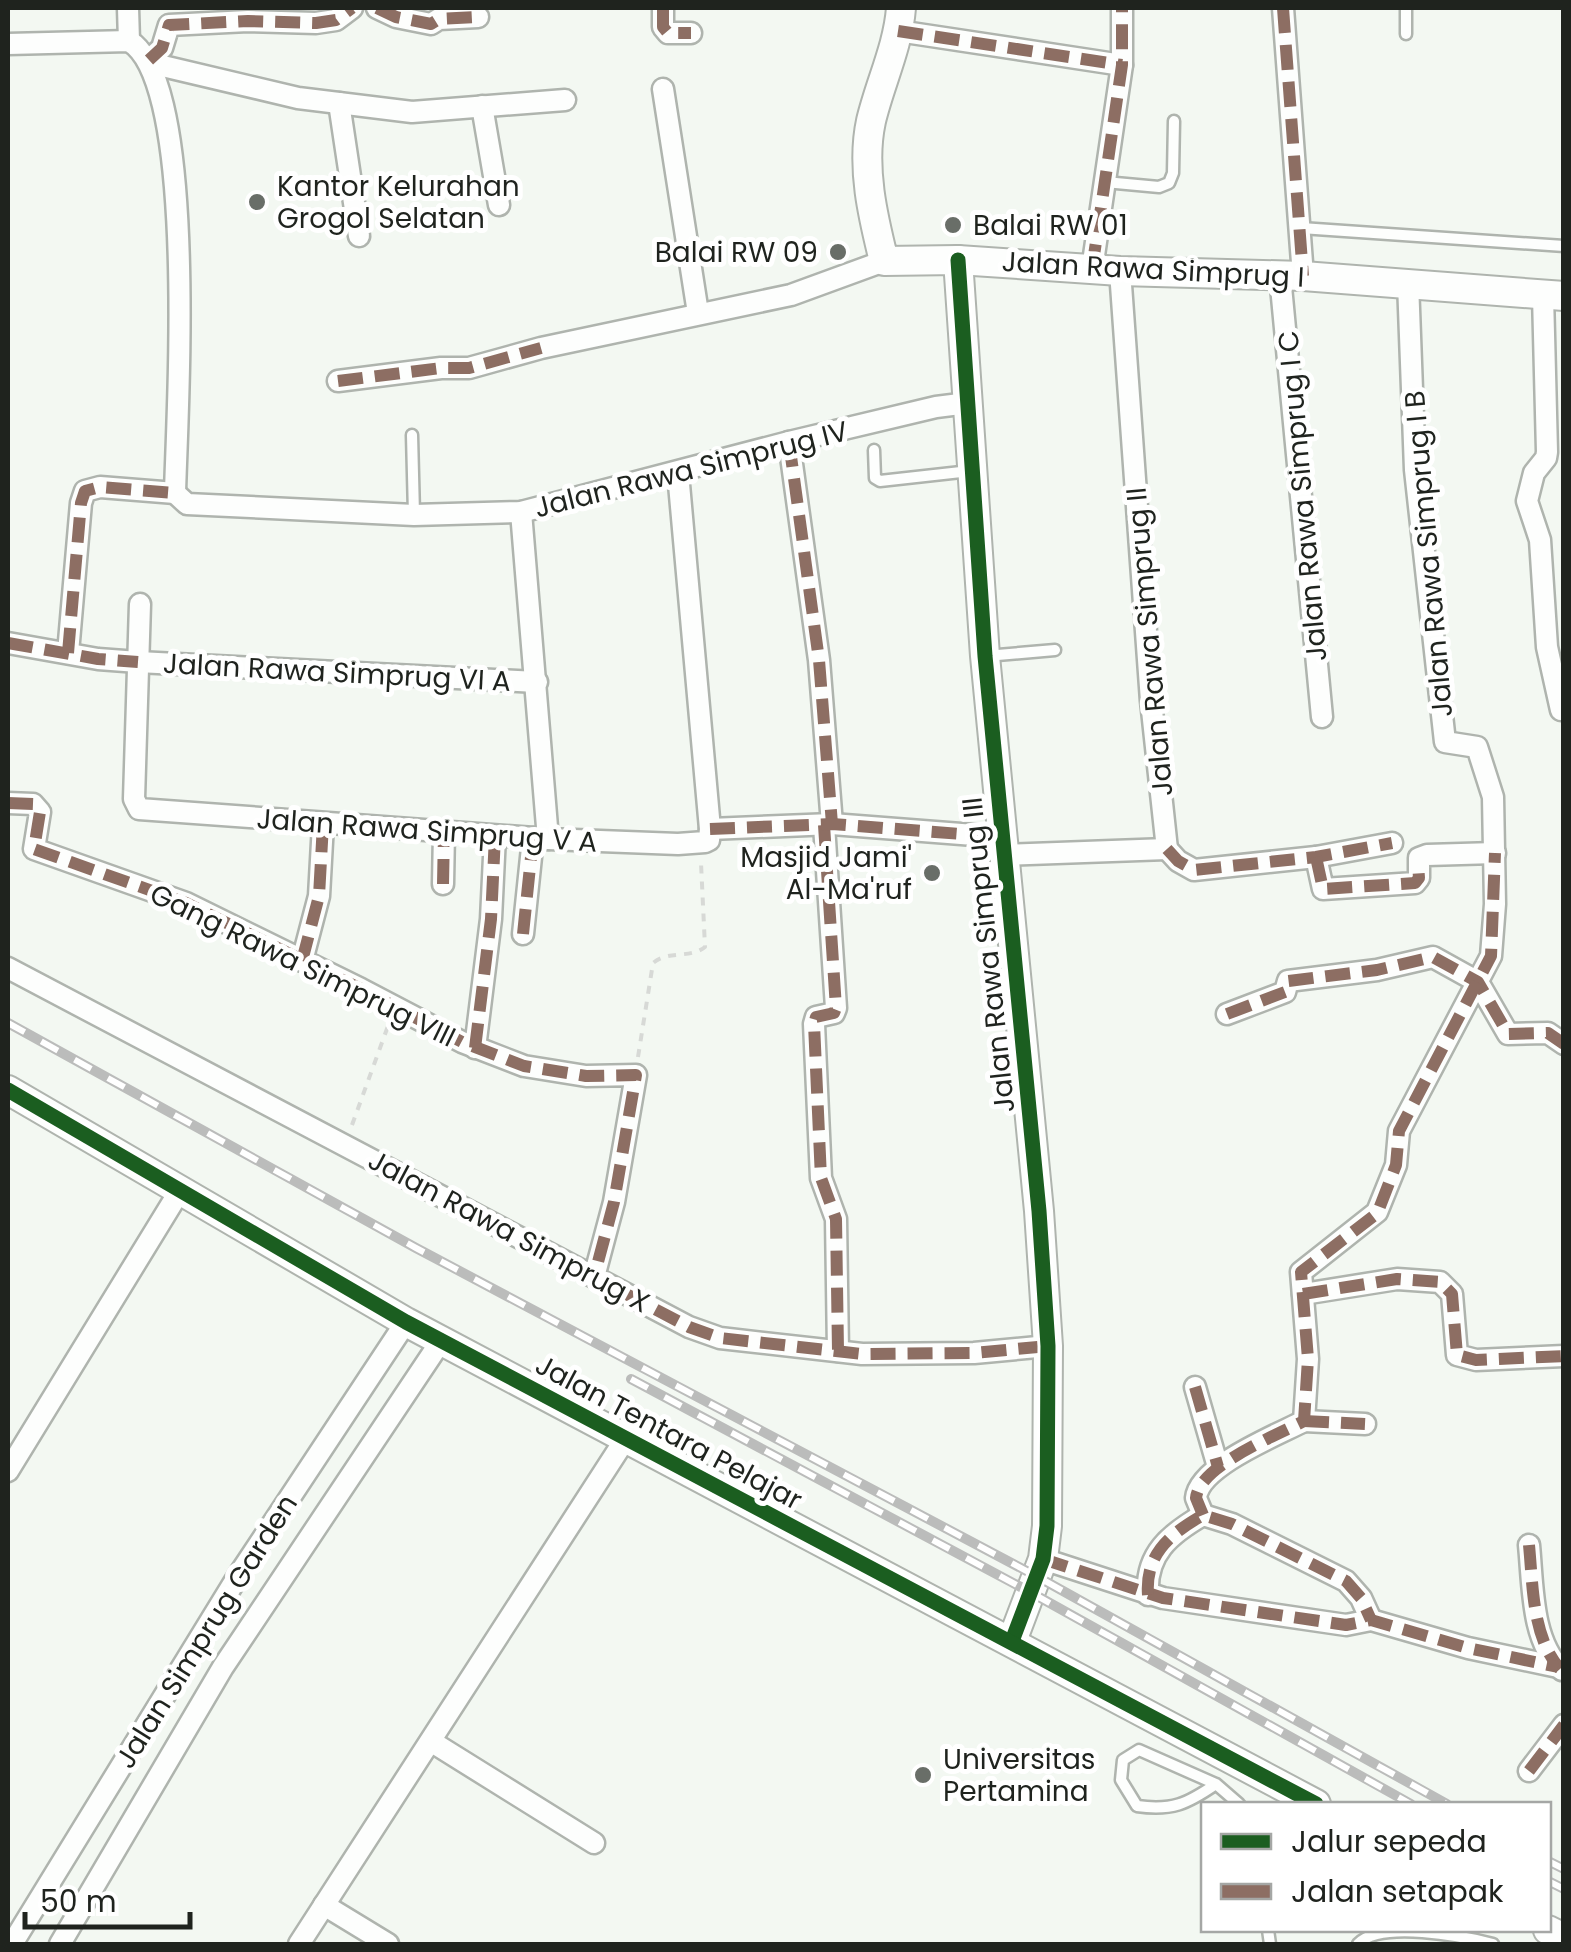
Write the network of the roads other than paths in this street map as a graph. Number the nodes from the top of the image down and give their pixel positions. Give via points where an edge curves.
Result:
1 (128, 8) edge
2 (352, 8) edge
3 (377, 8) edge
4 (663, 8) edge
5 (1122, 8) edge
6 (1282, 8) edge
7 (1406, 8) edge
8 (478, 16) dead end
9 (899, 19) edge
10 (691, 33) dead end
11 (1406, 34) dead end
12 (129, 41) junction
13 (8, 44) edge
14 (150, 62) junction
15 (1122, 65) junction
16 (663, 89) dead end
17 (565, 100) dead end
18 (339, 103) junction
19 (482, 106) junction
20 (1174, 122) dead end
21 (1105, 182) junction
22 (499, 205) dead end
23 (1301, 228) junction
24 (359, 236) dead end
25 (1564, 246) edge
26 (958, 260) junction
27 (884, 261) junction
28 (1092, 269) junction
29 (1120, 271) junction
30 (1292, 276) junction
31 (1408, 282) junction
32 (1554, 296) edge
33 (698, 313) junction
34 (338, 381) dead end
35 (968, 403) junction
36 (412, 435) dead end
37 (788, 442) junction
38 (874, 450) dead end
39 (972, 471) junction
40 (678, 473) junction
41 (175, 493) junction
42 (521, 512) junction
43 (414, 515) junction
44 (140, 604) dead end
45 (8, 642) edge
46 (1054, 650) dead end
47 (68, 653) junction
48 (985, 656) junction
49 (138, 662) junction
50 (537, 682) junction
51 (1561, 710) edge
52 (1322, 717) dead end
53 (8, 803) edge
54 (323, 824) junction
55 (828, 825) junction
56 (444, 832) junction
57 (495, 836) junction
58 (705, 836) junction
59 (540, 838) junction
60 (1392, 842) dead end
61 (1002, 846) junction
62 (1168, 849) junction
63 (1495, 853) junction
64 (1316, 857) junction
65 (442, 884) dead end
66 (523, 934) dead end
67 (302, 961) junction
68 (8, 968) edge
69 (1478, 982) junction
70 (1226, 1014) dead end
71 (1564, 1044) edge
72 (475, 1048) junction
73 (8, 1090) edge
74 (179, 1192) junction
75 (594, 1277) junction
76 (1303, 1294) junction
77 (406, 1322) junction
78 (441, 1340) junction
79 (1048, 1346) junction
80 (838, 1351) junction
81 (1564, 1356) edge
82 (1195, 1387) dead end
83 (1304, 1421) junction
84 (1365, 1424) dead end
85 (626, 1438) junction
86 (14, 1445) edge
87 (1218, 1468) junction
88 (8, 1471) edge
89 (1203, 1515) junction
90 (1529, 1545) dead end
91 (1043, 1559) junction
92 (238, 1576) junction
93 (1148, 1594) junction
94 (269, 1598) junction
95 (1371, 1620) junction
96 (1012, 1640) junction
97 (195, 1647) junction
98 (223, 1667) junction
99 (1561, 1669) edge
100 (1564, 1724) edge
101 (432, 1742) junction
102 (1529, 1771) dead end
103 (1216, 1784) junction
104 (1237, 1802) edge
105 (1312, 1802) edge
106 (594, 1844) dead end
107 (324, 1905) junction
108 (12, 1944) edge
109 (60, 1944) edge
110 (299, 1944) edge
111 (388, 1944) edge
112 (1358, 1944) edge
113 (1493, 1944) edge

1 - 12 street
2 - 14 street via 316,23 168,25
3 - 8 street via 431,24
4 - 10 street via 668,34
5 - 15 street
6 - 23 street, Jalan Rawa Simprug I C
7 - 11 lane
9 - 15 street
9 - 27 street via 868,155
12 - 13 street
12 - 14 street
14 - 18 street
14 - 41 street via 166,116 180,283
15 - 21 street
16 - 33 street
17 - 19 street
18 - 19 street via 412,112
18 - 24 street
19 - 22 street
20 - 21 lane via 1169,183 1159,188
21 - 28 street
23 - 25 lane
23 - 30 street, Jalan Rawa Simprug I C
26 - 27 street, Jalan Rawa Simprug I
26 - 28 street, Jalan Rawa Simprug I
26 - 35 street, Jalan Rawa Simprug III
27 - 33 street, Jalan Rawa Simprug I via 792,295
28 - 29 street, Jalan Rawa Simprug I
29 - 30 street, Jalan Rawa Simprug I
29 - 62 street, Jalan Rawa Simprug II via 1150,702
30 - 31 street, Jalan Rawa Simprug I
30 - 52 street, Jalan Rawa Simprug I C
31 - 32 street, Jalan Rawa Simprug I
31 - 63 street, Jalan Rawa Simprug I B via 1415,470 1446,742 1478,748 1491,784
32 - 51 street via 1547,452 1526,501 1540,540 1547,647
33 - 34 street, Jalan Rawa Simprug I via 469,368
35 - 37 street, Jalan Rawa Simprug IV
35 - 39 street, Jalan Rawa Simprug III
36 - 43 lane
37 - 40 street, Jalan Rawa Simprug IV
37 - 55 street via 819,660
38 - 39 lane via 880,480
39 - 48 street, Jalan Rawa Simprug III
40 - 42 street, Jalan Rawa Simprug IV
40 - 58 street
41 - 43 street, Jalan Rawa Simprug IV via 187,504
41 - 47 street, Jalan Rawa Simprug IV via 100,487 86,492
42 - 43 street, Jalan Rawa Simprug IV
42 - 50 street
44 - 49 street
45 - 47 street, Jalan Rawa Simprug VI A
46 - 48 lane
47 - 49 street, Jalan Rawa Simprug VI A
48 - 61 street, Jalan Rawa Simprug III
49 - 50 street, Jalan Rawa Simprug VI A
49 - 54 street, Jalan Rawa Simprug V A via 136,805
50 - 59 street
53 - 67 street, Gang Rawa Simprug VIII via 33,804 40,812 34,849 186,903
54 - 56 street, Jalan Rawa Simprug V A
54 - 67 street via 319,896
55 - 58 street, Jalan Rawa Simprug V A
55 - 61 street, Jalan Rawa Simprug V A
55 - 80 street via 836,1008 814,1024 821,1178 836,1219
56 - 57 street, Jalan Rawa Simprug V A
56 - 65 street
57 - 59 street, Jalan Rawa Simprug V A
57 - 72 street
58 - 59 street, Jalan Rawa Simprug V A
59 - 66 street
60 - 64 street
61 - 62 street
61 - 79 street, Jalan Rawa Simprug III
62 - 64 street via 1194,870
63 - 64 street via 1427,854 1419,858 1414,884 1323,889
63 - 69 street via 1491,956
67 - 72 street, Gang Rawa Simprug VIII
68 - 75 street, Jalan Rawa Simprug X
69 - 70 street via 1433,958 1288,982 1284,992
69 - 71 street via 1508,1034 1548,1033
69 - 76 street via 1400,1131 1396,1165 1378,1212 1303,1270
72 - 75 street, Gang Rawa Simprug VIII via 524,1066 586,1076 636,1075
73 - 74 street, Jalan Tentara Pelajar
74 - 77 street, Jalan Tentara Pelajar
74 - 86 street
75 - 80 street, Jalan Rawa Simprug X via 720,1338
76 - 81 street via 1397,1279 1440,1282 1452,1294 1457,1355
76 - 83 street
77 - 78 street, Jalan Tentara Pelajar
77 - 92 street, Jalan Simprug Garden
78 - 85 street, Jalan Tentara Pelajar
78 - 94 street, Jalan Simprug Garden
79 - 80 street, Jalan Rawa Simprug X via 974,1353
79 - 91 street, Jalan Rawa Simprug III
82 - 87 street
83 - 84 street
83 - 87 street
85 - 96 street, Jalan Tentara Pelajar
85 - 101 street
86 - 88 street
87 - 89 street via 1196,1489
89 - 93 street via 1156,1552
89 - 95 street via 1346,1581
90 - 99 street via 1546,1651
91 - 93 street
91 - 96 street, Jalan Rawa Simprug III
92 - 94 street
92 - 97 street, Jalan Simprug Garden
93 - 95 street via 1318,1621
94 - 98 street, Jalan Simprug Garden
95 - 99 street
96 - 105 street, Jalan Tentara Pelajar
97 - 98 street
97 - 108 street, Jalan Simprug Garden
98 - 109 street, Jalan Simprug Garden
100 - 102 street
101 - 106 street
101 - 107 street
103 - 103 lane via 1164,1810 1136,1806 1121,1780 1123,1760 1138,1750
103 - 104 lane
107 - 110 street
107 - 111 street
112 - 113 lane via 1376,1932 1455,1934

